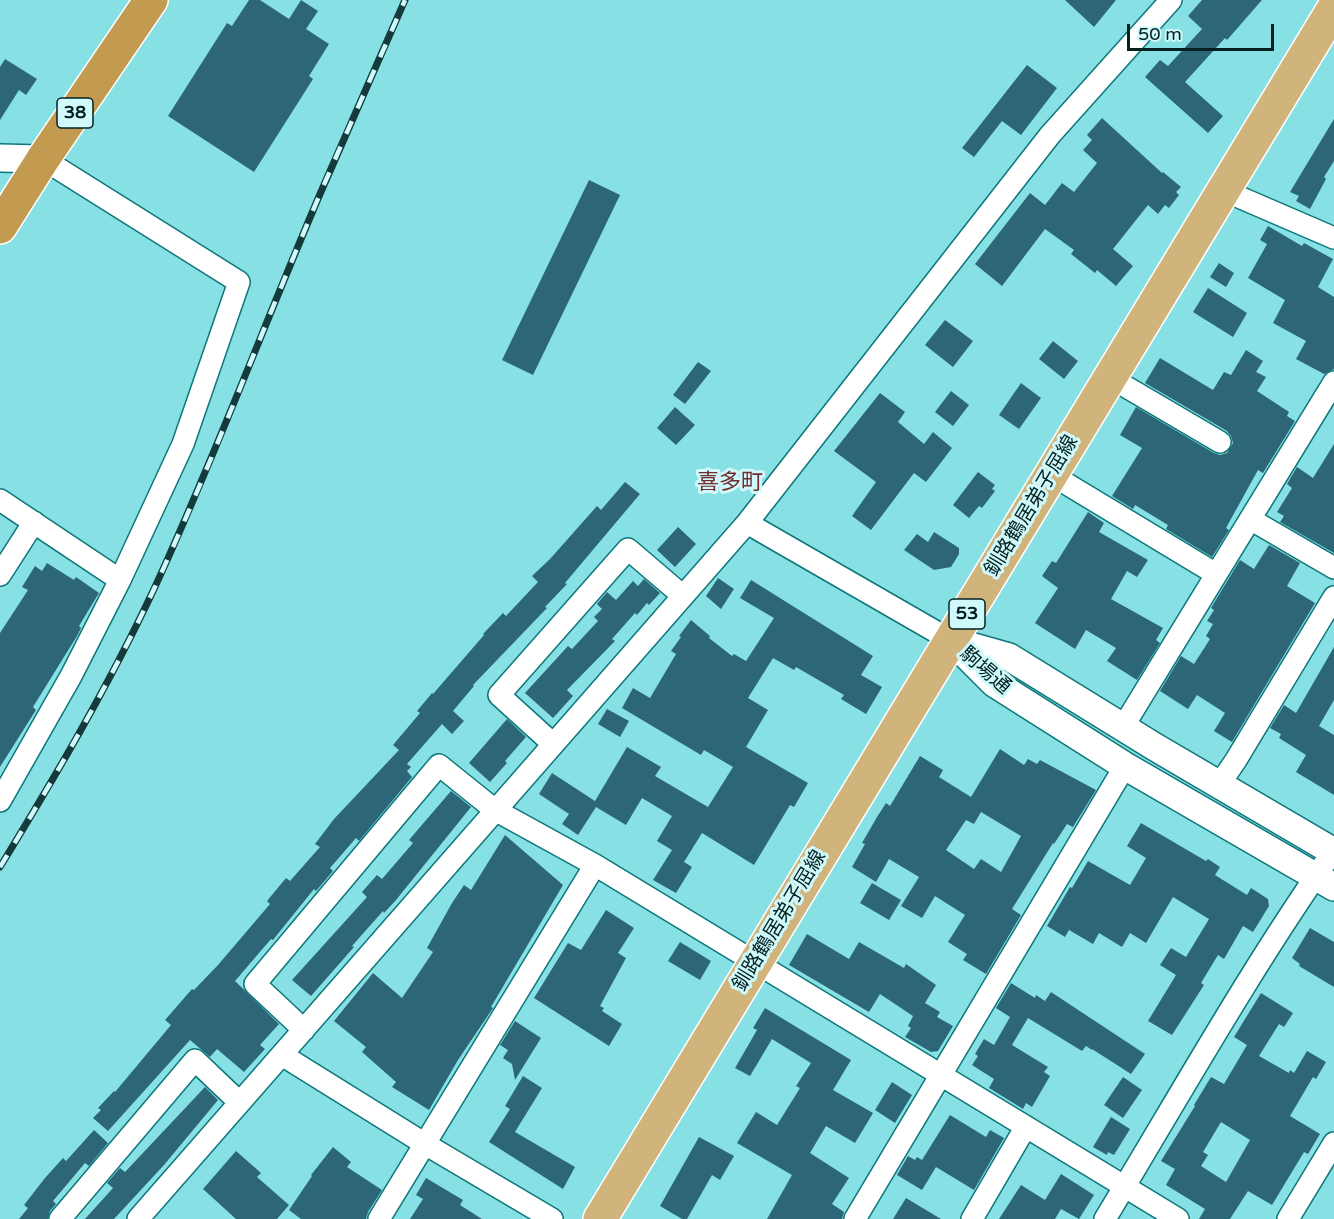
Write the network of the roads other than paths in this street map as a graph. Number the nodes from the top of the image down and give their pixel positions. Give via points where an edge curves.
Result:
1 (151, 0) edge
2 (1171, 0) edge
3 (1334, 8) edge
4 (0, 158) edge
5 (43, 159) junction
6 (1225, 191) junction
7 (0, 227) edge
8 (1334, 238) edge
9 (1110, 378) junction
10 (1334, 382) edge
11 (1220, 442) dead end
12 (1052, 475) junction
13 (0, 500) edge
14 (1250, 519) junction
15 (34, 522) junction
16 (747, 523) junction
17 (1334, 568) edge
18 (1216, 574) junction
19 (0, 575) edge
20 (120, 580) junction
21 (683, 596) junction
22 (1334, 597) edge
23 (952, 641) junction
24 (1123, 727) junction
25 (553, 744) junction
26 (1125, 766) junction
27 (1219, 785) junction
28 (0, 801) edge
29 (495, 810) junction
30 (1334, 851) edge
31 (595, 865) junction
32 (1324, 882) edge
33 (755, 963) junction
34 (304, 1030) junction
35 (282, 1055) junction
36 (940, 1076) junction
37 (239, 1101) junction
38 (1025, 1128) junction
39 (1334, 1143) edge
40 (425, 1144) junction
41 (1125, 1186) junction
42 (60, 1219) edge
43 (138, 1219) edge
44 (379, 1219) edge
45 (552, 1219) edge
46 (600, 1219) edge
47 (855, 1219) edge
48 (972, 1219) edge
49 (1105, 1219) edge
50 (1178, 1219) edge
51 (1288, 1219) edge

1 - 5 highway, 38
2 - 16 street via 1050,135
3 - 6 main road, 釧路鶴居弟子屈線 / 53
4 - 5 street
5 - 7 highway, 38
5 - 20 street via 238,282 183,444
6 - 8 street
6 - 9 main road, 釧路鶴居弟子屈線 / 53
9 - 11 street
9 - 12 main road, 釧路鶴居弟子屈線 / 53
10 - 14 street
12 - 18 street
12 - 23 main road, 釧路鶴居弟子屈線 / 53
13 - 15 street
14 - 17 street
14 - 18 street
15 - 19 street
15 - 20 street
16 - 21 street
16 - 23 street
18 - 24 street
20 - 28 street
21 - 25 street
21 - 25 street via 628,549 605,574 499,695
22 - 27 street
23 - 24 street, 駒場通 via 1009,657
23 - 26 street, 駒場通 via 994,683
23 - 33 main road, 釧路鶴居弟子屈線 / 53
24 - 27 street, 駒場通
25 - 29 street
26 - 32 street, 駒場通
26 - 36 street
27 - 30 street, 駒場通
29 - 31 street
29 - 34 street
29 - 34 street via 439,765 255,984
30 - 32 street
31 - 33 street
31 - 40 street
32 - 41 street via 1212,1040
33 - 36 street
33 - 46 main road, 釧路鶴居弟子屈線 / 53
34 - 35 street
35 - 37 street
35 - 40 street
36 - 38 street
36 - 47 street
37 - 42 street via 195,1060
37 - 43 street
38 - 41 street
38 - 48 street
39 - 51 street
40 - 44 street
40 - 45 street
41 - 49 street
41 - 50 street

